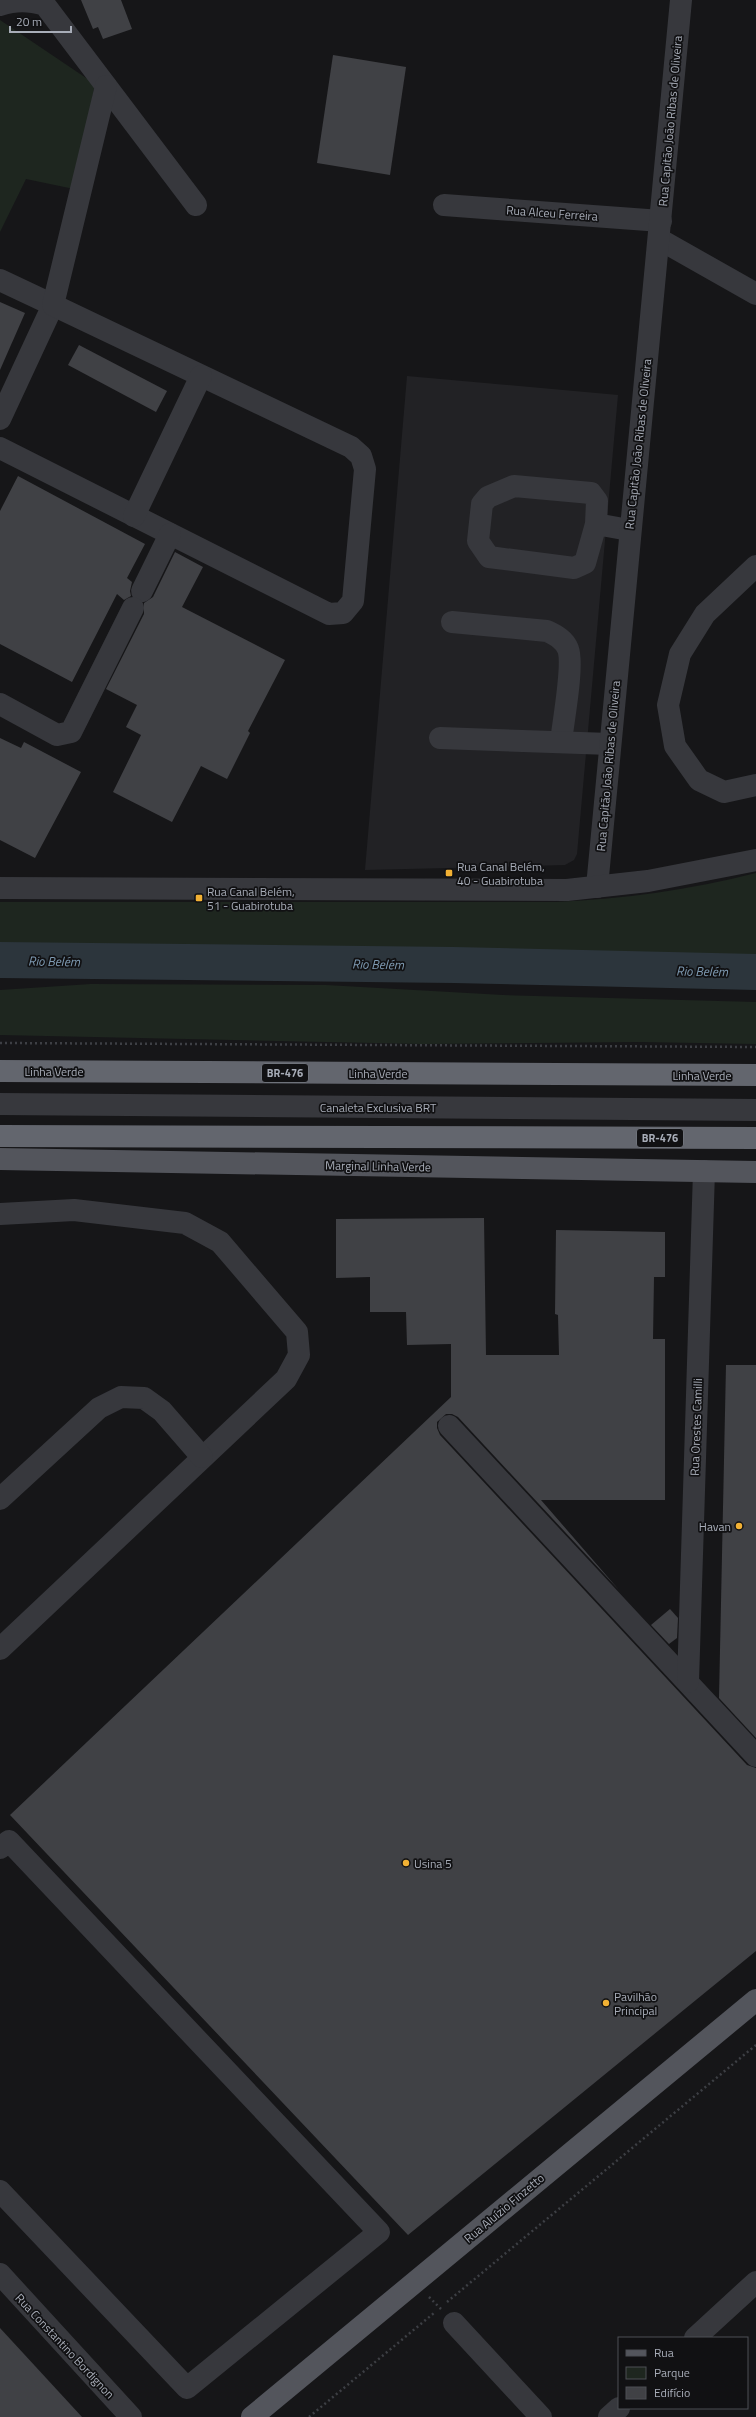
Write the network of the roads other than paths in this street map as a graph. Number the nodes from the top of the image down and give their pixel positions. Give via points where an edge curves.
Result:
1 (681, 0) edge
2 (0, 6) edge
3 (106, 86) junction
4 (196, 205) dead end
5 (444, 205) dead end
6 (660, 230) junction
7 (0, 280) edge
8 (756, 294) edge
9 (53, 305) junction
10 (201, 376) junction
11 (0, 419) edge
12 (0, 448) edge
13 (134, 516) junction
14 (596, 524) junction
15 (629, 530) junction
16 (170, 534) junction
17 (756, 566) edge
18 (452, 622) dead end
19 (0, 704) edge
20 (440, 738) dead end
21 (561, 742) junction
22 (610, 744) junction
23 (756, 785) edge
24 (756, 860) edge
25 (597, 887) junction
26 (0, 888) edge
27 (0, 1071) edge
28 (756, 1075) edge
29 (0, 1104) edge
30 (756, 1110) edge
31 (0, 1136) edge
32 (756, 1138) edge
33 (0, 1159) edge
34 (704, 1171) junction
35 (756, 1172) edge
36 (0, 1214) edge
37 (449, 1426) dead end
38 (202, 1457) junction
39 (0, 1499) edge
40 (0, 1648) edge
41 (688, 1682) junction
42 (756, 1756) edge
43 (0, 1848) edge
44 (756, 2000) edge
45 (0, 2191) edge
46 (0, 2274) edge
47 (756, 2282) edge
48 (447, 2316) road end
49 (696, 2337) edge
50 (618, 2409) edge
51 (131, 2417) edge
52 (252, 2417) edge
53 (542, 2417) edge
54 (610, 2417) edge

1 - 6 street, Rua Capitão João Ribas de Oliveira
2 - 3 street via 14,1 30,0 45,5
3 - 4 street
3 - 9 street
5 - 6 street, Rua Alceu Ferreira
6 - 8 street, Rua Alceu Ferreira
6 - 15 street, Rua Capitão João Ribas de Oliveira
7 - 9 street
9 - 10 street
9 - 11 street
10 - 13 street
10 - 16 street via 351,447 361,456 364,469 353,601 343,613 329,614
12 - 13 street
13 - 16 street
14 - 14 street via 585,563 574,568 489,557 478,541 482,504 488,497 514,486 591,493 598,501
14 - 15 street
15 - 22 street, Rua Capitão João Ribas de Oliveira
16 - 19 street via 71,732 57,735
17 - 23 street via 705,614 680,654 668,705 675,746 699,780 724,792
18 - 21 street via 547,631 560,638 568,649 569,664
20 - 21 street
21 - 22 street
22 - 25 street, Rua Capitão João Ribas de Oliveira
24 - 25 street via 648,881
25 - 26 street via 529,891
27 - 28 highway, Linha Verde / BR-476
29 - 30 street, Canaleta Exclusiva BRT
31 - 32 highway, BR-476
33 - 34 main road, Marginal Linha Verde
34 - 35 main road, Marginal Linha Verde
34 - 41 street, Rua Orestes Camilli
36 - 38 street via 74,1210 185,1223 220,1242 297,1332 299,1355 286,1379
37 - 41 street
38 - 39 street via 162,1411 144,1398 121,1397 99,1408
38 - 40 street
41 - 42 street
43 - 45 street via 8,1841 379,2232 187,2388
44 - 52 main road, Rua Aluízio Finzetto
46 - 51 street, Rua Constantino Bordignon
47 - 49 street
48 - 53 street
50 - 54 street

